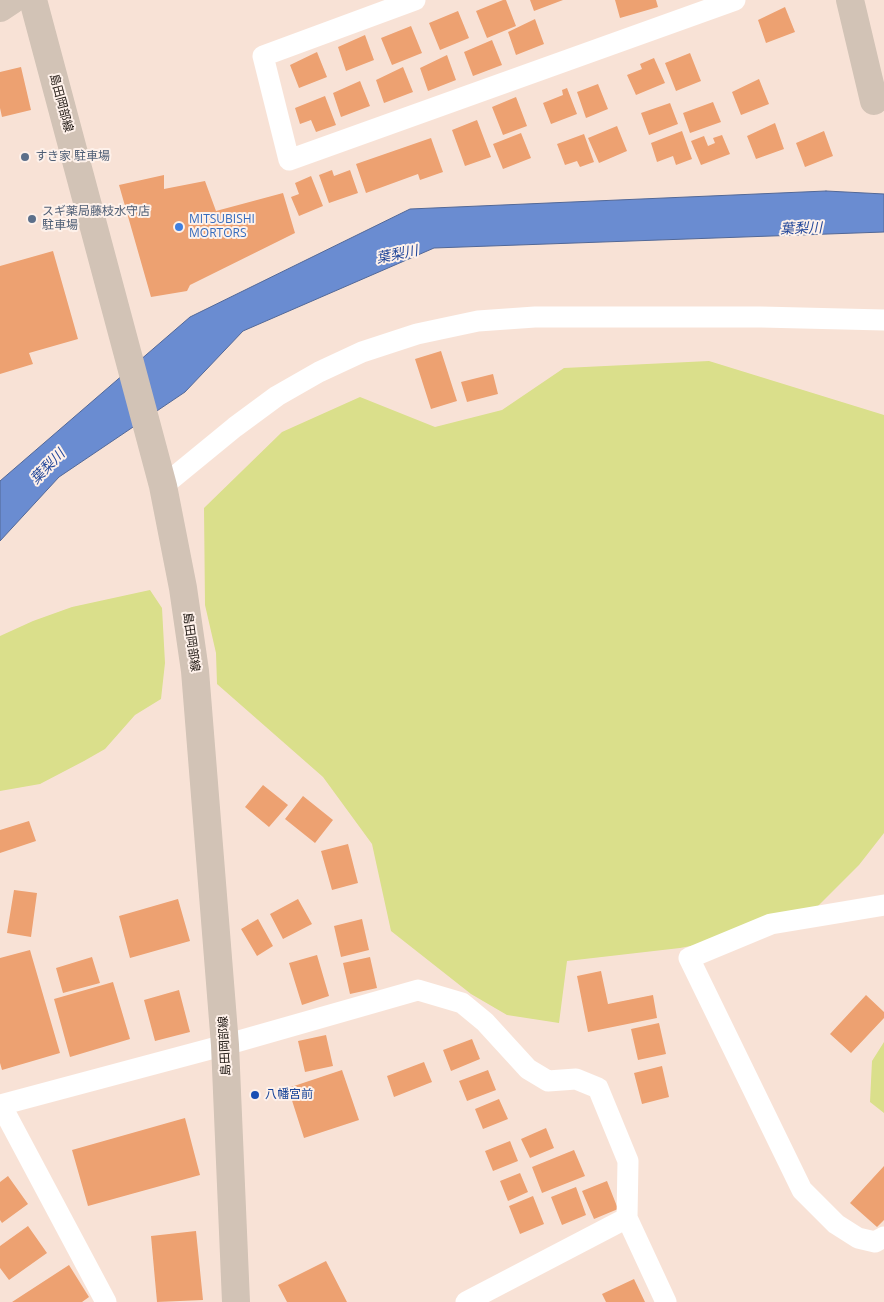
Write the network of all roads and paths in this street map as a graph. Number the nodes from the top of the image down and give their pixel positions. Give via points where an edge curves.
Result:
1 (12, 0) edge
2 (33, 0) edge
3 (415, 0) edge
4 (735, 0) edge
5 (850, 0) edge
6 (392, 4) edge
7 (0, 8) edge
8 (689, 8) edge
9 (874, 102) dead end
10 (884, 320) edge
11 (161, 478) junction
12 (884, 905) edge
13 (225, 1045) junction
14 (0, 1105) edge
15 (627, 1218) junction
16 (884, 1237) edge
17 (106, 1302) edge
18 (236, 1302) edge
19 (466, 1302) edge
20 (666, 1302) edge

1 - 7 main road
2 - 11 main road, 島田岡部線
3 - 6 street
4 - 8 street
5 - 9 main road
6 - 8 street via 263,56 289,160
10 - 11 street via 535,317 478,321 417,334 362,352 319,372 277,396
11 - 13 main road, 島田岡部線 via 183,588 195,671
12 - 16 street via 771,924 689,958 802,1190 836,1224 858,1238 875,1242
13 - 14 street
13 - 15 street via 418,990 462,1003 485,1022 528,1069 548,1081 576,1079 598,1088 628,1161
13 - 18 main road, 島田岡部線
14 - 17 street
15 - 19 street
15 - 20 street

